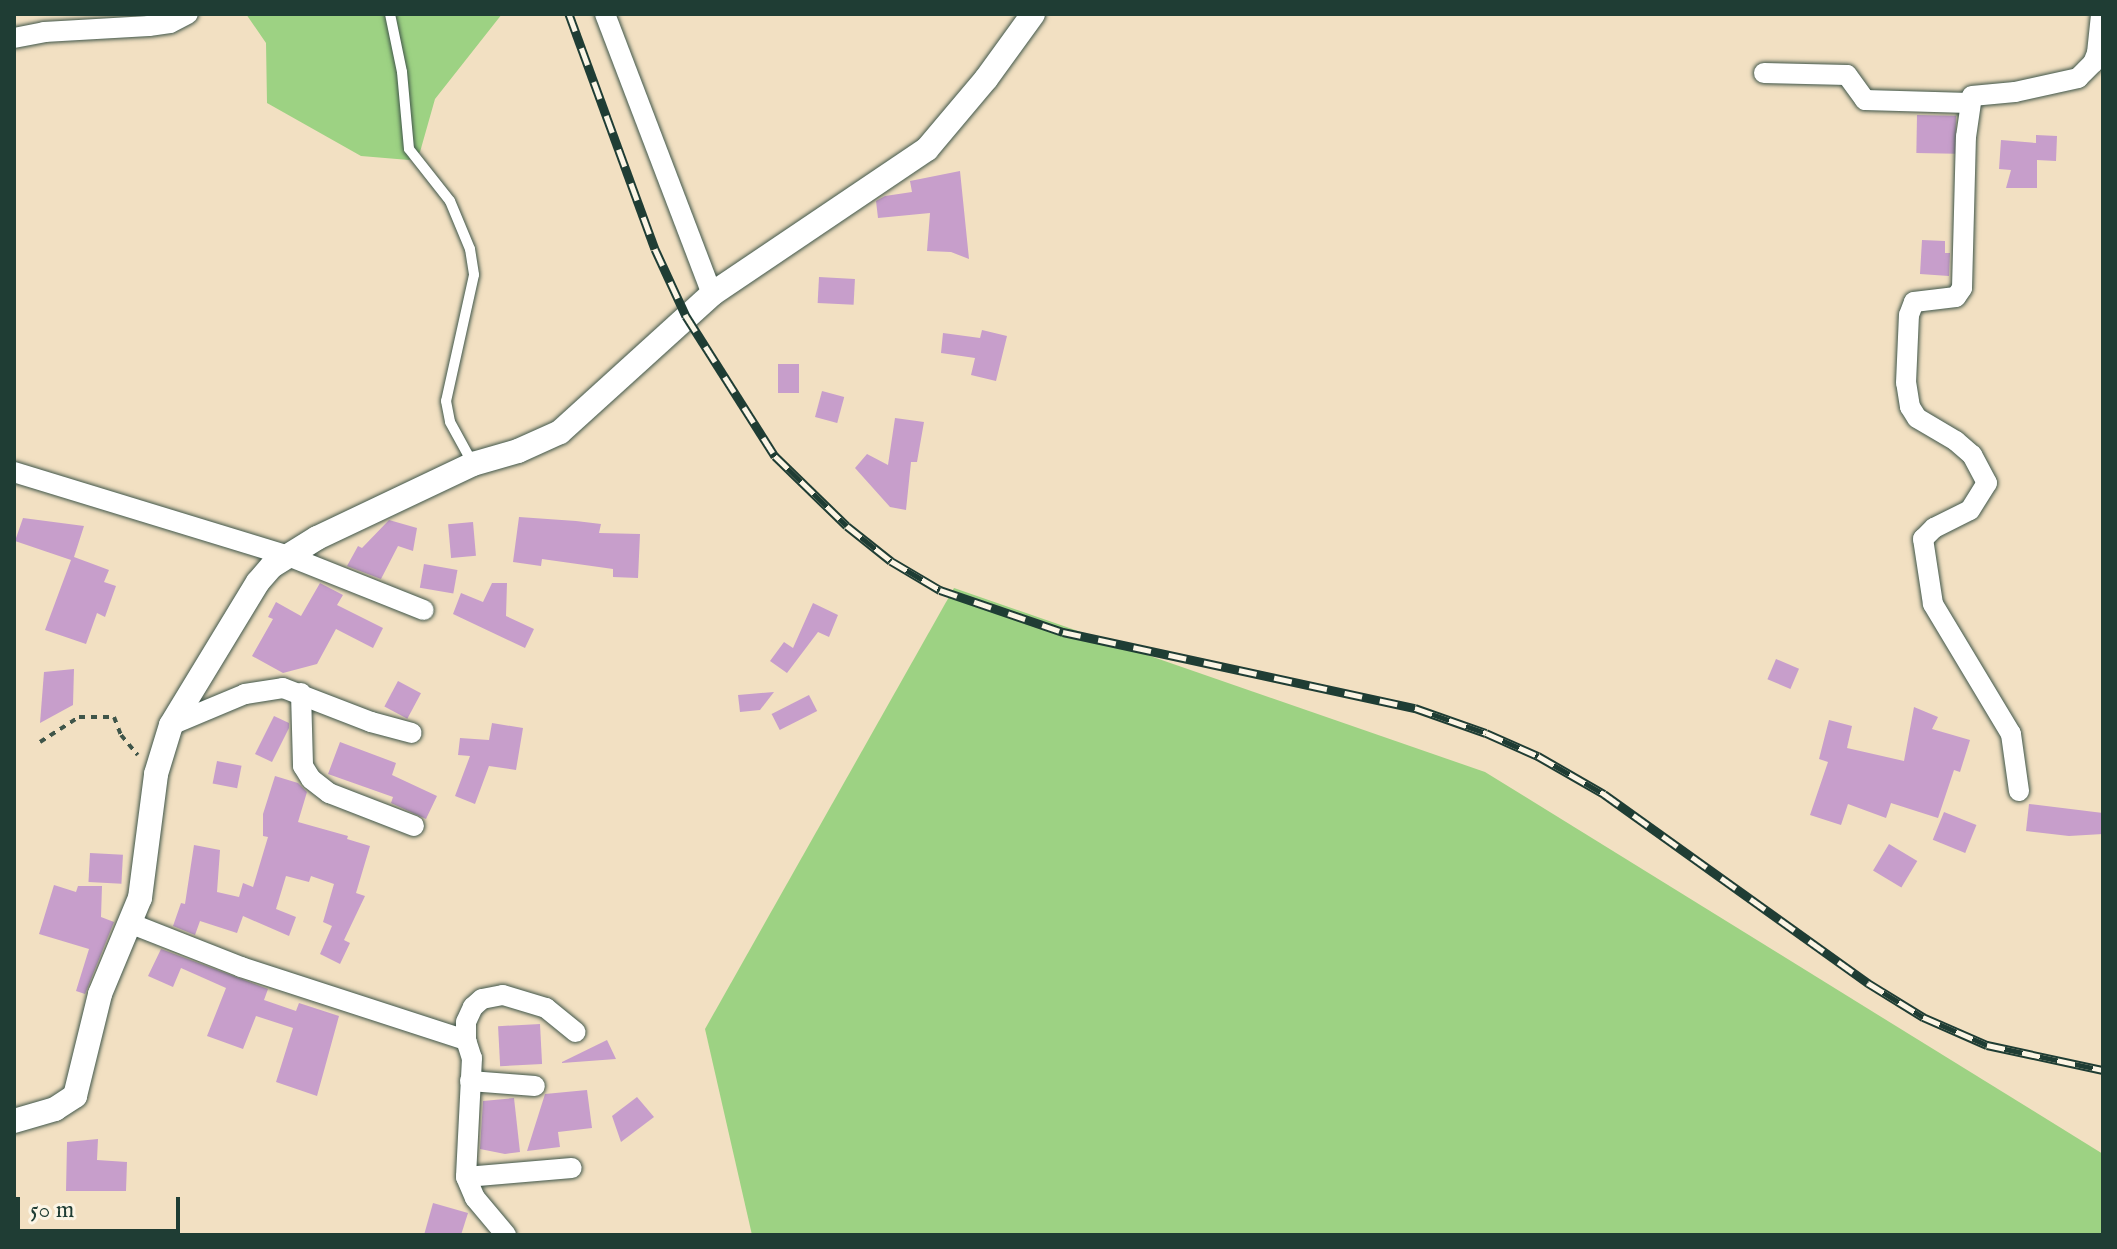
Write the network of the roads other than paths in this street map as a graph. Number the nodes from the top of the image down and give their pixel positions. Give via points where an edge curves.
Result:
1 (188, 14) edge
2 (390, 14) edge
3 (605, 14) edge
4 (1033, 14) edge
5 (2101, 14) edge
6 (14, 38) edge
7 (1764, 73) dead end
8 (1969, 103) junction
9 (712, 294) junction
10 (473, 464) junction
11 (14, 472) edge
12 (288, 556) junction
13 (424, 610) dead end
14 (301, 693) junction
15 (171, 725) junction
16 (412, 733) dead end
17 (2019, 791) dead end
18 (414, 826) dead end
19 (132, 924) junction
20 (576, 1032) dead end
21 (466, 1040) junction
22 (470, 1081) junction
23 (535, 1086) dead end
24 (14, 1121) edge
25 (572, 1168) dead end
26 (466, 1177) junction
27 (506, 1235) edge

1 - 6 street via 149,26
2 - 10 lane via 409,149 450,201 470,249 474,275 446,401 460,447
3 - 9 street
4 - 9 street via 927,149
5 - 8 street via 2097,53 2078,78 2004,94 1976,94
7 - 8 street via 1847,75 1865,100
8 - 17 street via 1962,288 1956,297 1912,303 1907,397 1917,418 1956,441 1986,478 1978,502 1926,534 1922,545 1933,604 2011,734
9 - 10 street via 560,432
10 - 12 street
11 - 12 street
12 - 13 street
12 - 15 street via 258,582
14 - 15 street via 260,690
14 - 16 street
14 - 18 street via 303,766 311,779 329,793
15 - 19 street via 156,774
19 - 21 street via 241,967
19 - 24 street via 100,994 75,1096 55,1109
20 - 21 street via 546,1008 503,995 482,999 473,1007
21 - 22 street
22 - 23 street
22 - 26 street
25 - 26 street
26 - 27 street via 475,1198

